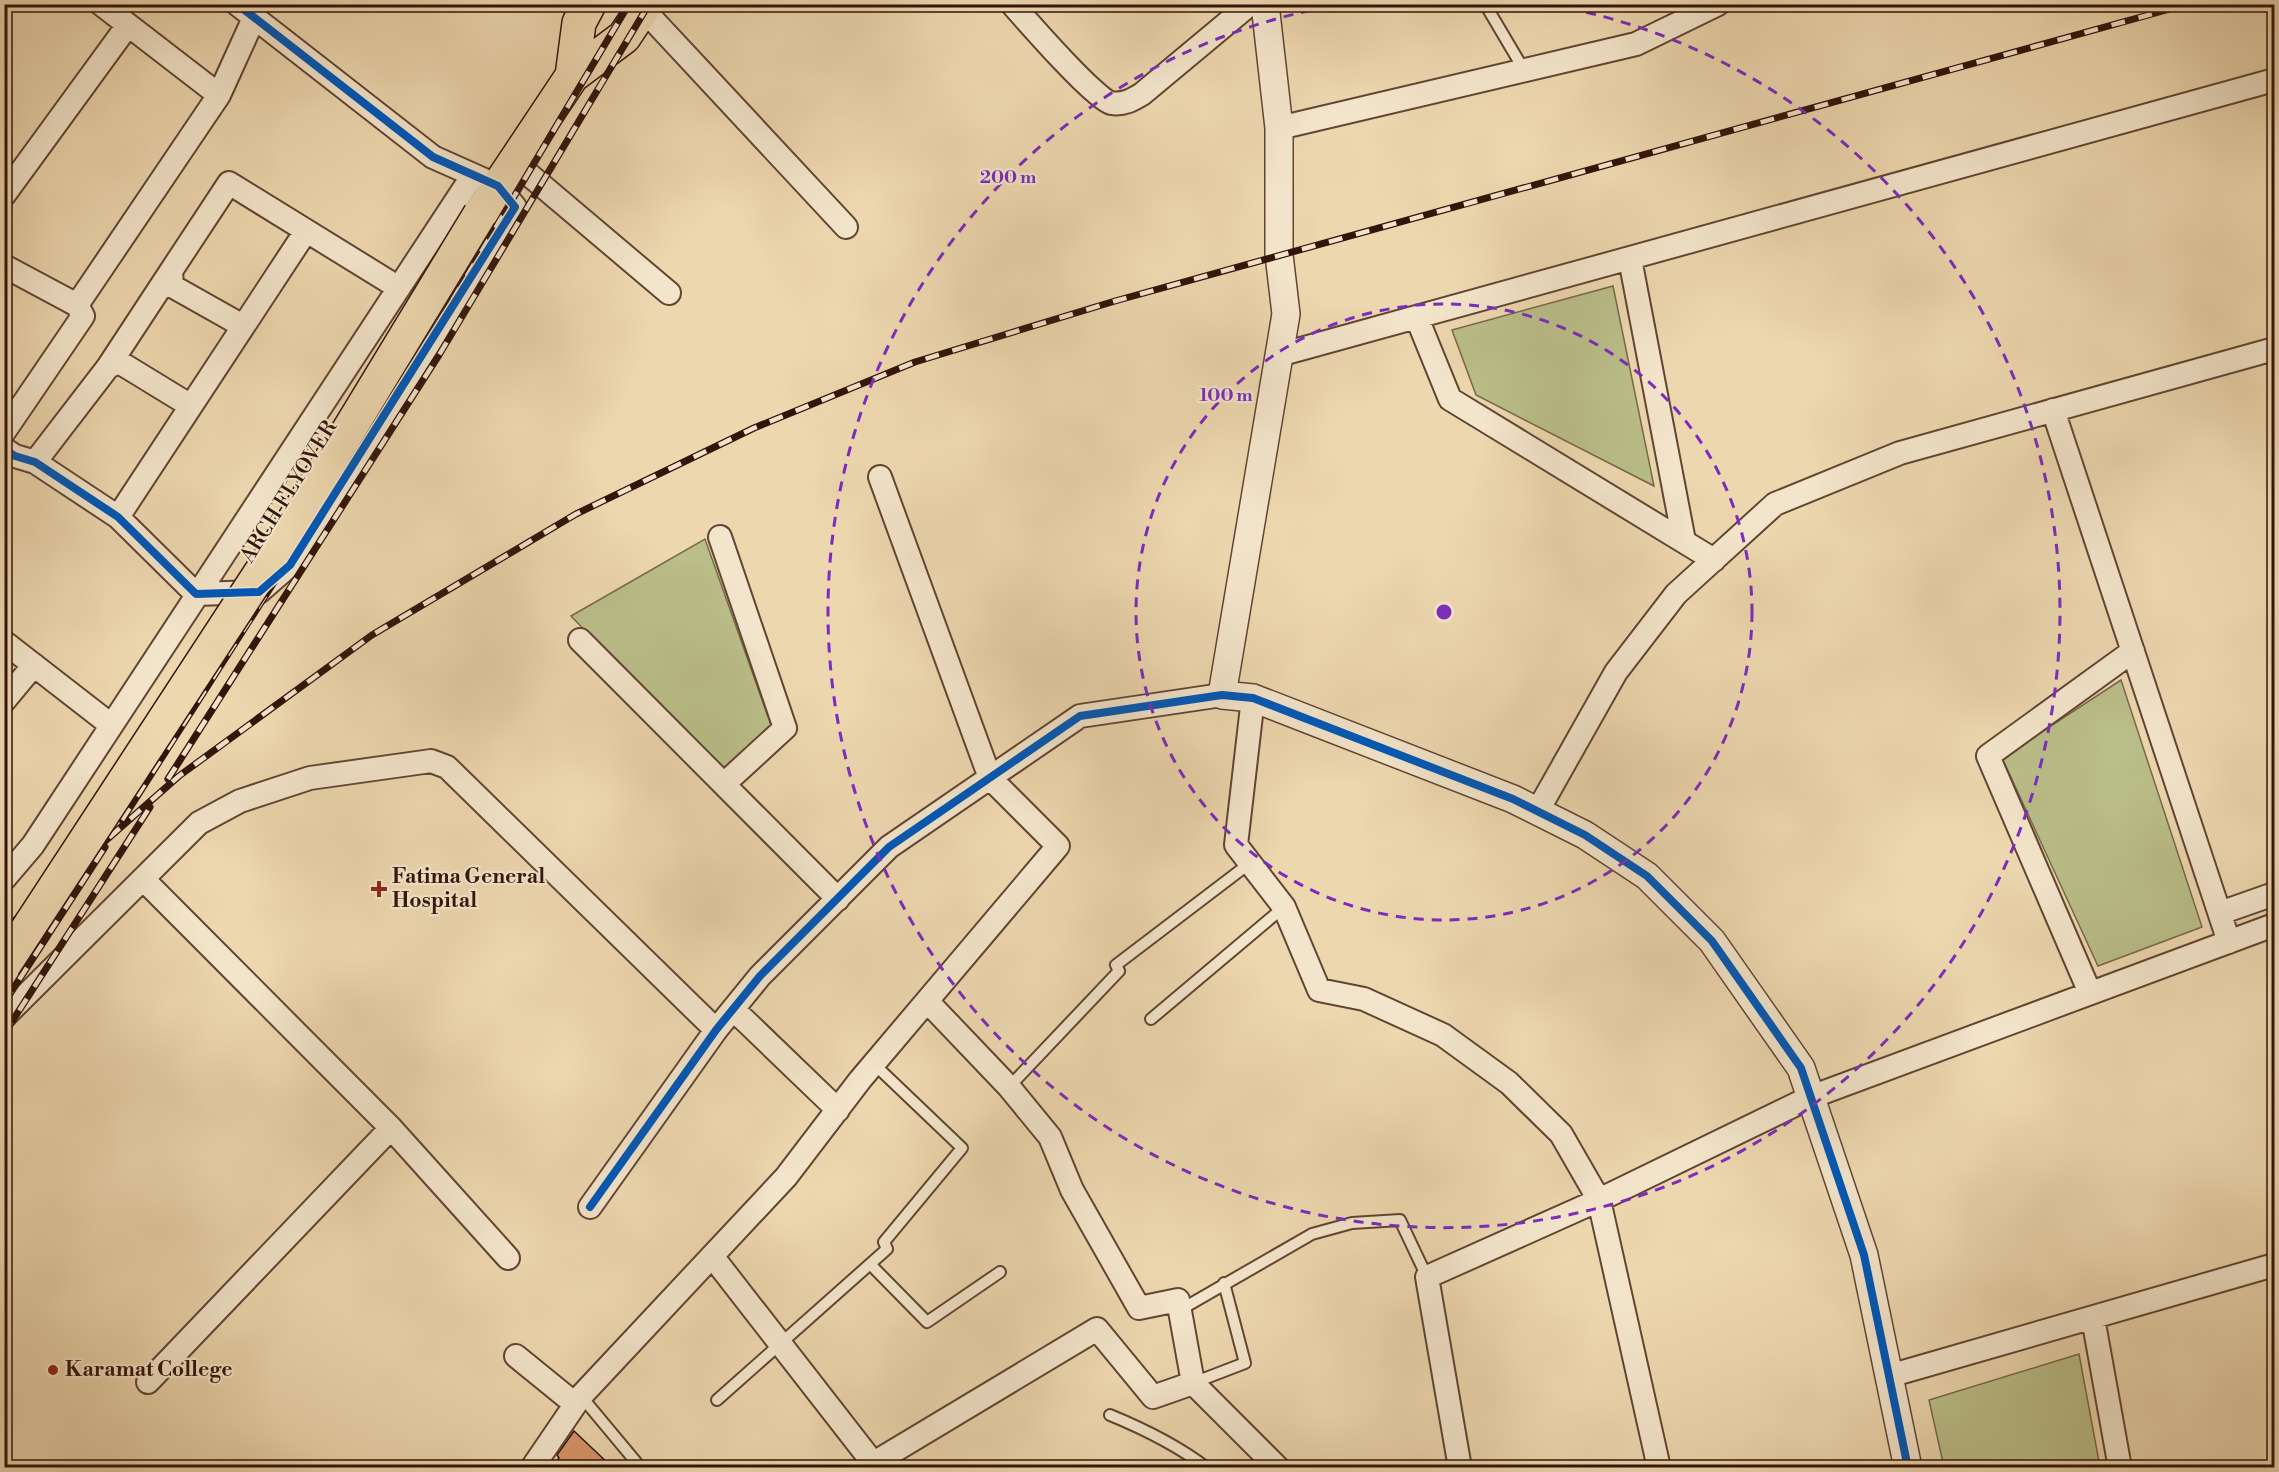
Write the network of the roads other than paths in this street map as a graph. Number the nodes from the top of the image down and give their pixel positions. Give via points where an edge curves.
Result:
1 (101, 4) edge
2 (589, 4) edge
3 (1012, 4) edge
4 (1250, 4) edge
5 (1265, 4) edge
6 (1485, 4) edge
7 (1718, 4) edge
8 (645, 7) edge
9 (245, 11) edge
10 (128, 25) junction
11 (1524, 70) junction
12 (572, 76) junction
13 (2274, 80) edge
14 (219, 95) junction
15 (1279, 128) junction
16 (495, 174) junction
17 (4, 195) edge
18 (846, 227) dead end
19 (306, 231) junction
20 (1630, 259) junction
21 (4, 266) edge
22 (171, 271) junction
23 (399, 288) junction
24 (669, 293) dead end
25 (77, 305) junction
26 (1417, 318) junction
27 (243, 326) junction
28 (2274, 349) edge
29 (1279, 355) junction
30 (108, 367) junction
31 (191, 406) junction
32 (2053, 410) junction
33 (4, 432) edge
34 (15, 459) edge
35 (880, 477) dead end
36 (118, 517) junction
37 (720, 537) dead end
38 (1684, 541) junction
39 (1714, 560) junction
40 (196, 594) junction
41 (580, 640) dead end
42 (4, 642) edge
43 (2133, 651) junction
44 (34, 665) junction
45 (1222, 694) junction
46 (1253, 698) junction
47 (4, 701) edge
48 (111, 725) junction
49 (990, 778) junction
50 (724, 784) junction
51 (1537, 812) junction
52 (1250, 863) junction
53 (4, 879) edge
54 (143, 879) junction
55 (2274, 894) edge
56 (838, 898) junction
57 (1284, 907) junction
58 (2220, 913) junction
59 (2274, 925) edge
60 (2229, 942) junction
61 (4, 965) edge
62 (2090, 993) junction
63 (927, 1001) junction
64 (733, 1009) junction
65 (4, 1017) edge
66 (1151, 1019) dead end
67 (716, 1030) junction
68 (874, 1064) junction
69 (1009, 1087) junction
70 (1810, 1097) junction
71 (839, 1109) junction
72 (391, 1128) junction
73 (1599, 1200) junction
74 (590, 1207) dead end
75 (712, 1256) junction
76 (508, 1258) dead end
77 (870, 1264) junction
78 (2274, 1265) edge
79 (1000, 1272) dead end
80 (1427, 1276) junction
81 (1224, 1283) junction
82 (1180, 1310) junction
83 (2093, 1318) junction
84 (781, 1344) junction
85 (516, 1356) dead end
86 (1889, 1376) junction
87 (148, 1382) dead end
88 (1193, 1383) junction
89 (578, 1400) junction
90 (717, 1400) dead end
91 (1110, 1415) dead end
92 (875, 1465) edge
93 (532, 1467) edge
94 (641, 1467) edge
95 (1207, 1467) edge
96 (1278, 1467) edge
97 (1460, 1467) edge
98 (1659, 1467) edge
99 (1908, 1467) edge
100 (2120, 1467) edge

1 - 10 street
2 - 12 main road via 579,23
3 - 4 street via 1092,90 1109,103 1126,103
5 - 15 street
6 - 11 lane
7 - 11 street via 1636,44
8 - 12 main road via 624,37
8 - 18 street
9 - 14 street
9 - 16 street via 433,157
10 - 14 street
10 - 17 street
11 - 15 street
12 - 16 main road, ARCH FLYOVER
13 - 20 street
14 - 25 street
15 - 29 street via 1279,255 1286,314
16 - 23 street
16 - 24 street
16 - 40 street via 514,207 290,565 259,592
16 - 61 main road, ARCH FLYOVER, bridge via 480,214 282,540
19 - 22 street via 229,183
19 - 23 street
19 - 27 street
20 - 26 street
20 - 38 street
21 - 25 street
22 - 27 street via 172,286
22 - 30 street
23 - 40 street
25 - 33 street via 83,316
26 - 29 street
26 - 38 street via 1450,399
27 - 31 street
28 - 32 street
29 - 45 street
30 - 31 street via 119,362
30 - 34 street
31 - 36 street
32 - 39 street via 1900,453 1776,504
32 - 43 street
34 - 36 street
35 - 49 street
36 - 40 street
37 - 50 street via 785,728
38 - 39 street
39 - 51 street via 1676,594 1616,672
40 - 48 street
41 - 50 street
42 - 44 street
43 - 58 street
43 - 62 street via 1988,756
44 - 47 street
44 - 48 street
45 - 46 street
45 - 49 street via 1080,716
46 - 51 street via 1513,799
46 - 52 street via 1236,845
48 - 53 street via 33,844
49 - 56 street via 889,847
49 - 63 street via 1058,846
50 - 56 street
51 - 70 street via 1585,835 1647,876 1712,941 1801,1068
52 - 57 street
52 - 69 lane via 1116,965 1119,971
54 - 65 street
54 - 67 street via 200,823 240,801 310,778 431,761 447,767
54 - 72 street
55 - 58 street
56 - 64 street via 760,976
57 - 66 lane
57 - 73 street via 1318,990 1364,999 1443,1035 1509,1083 1561,1134
58 - 60 street
59 - 60 street
60 - 62 street
62 - 70 street
63 - 68 street
63 - 69 street
64 - 67 street
64 - 71 street
67 - 74 street
68 - 71 street
68 - 77 lane via 962,1148 884,1242 887,1249
69 - 82 street via 1050,1137 1072,1190 1139,1308 1178,1300
70 - 73 street
70 - 86 street via 1864,1255
71 - 75 street via 786,1177
72 - 76 street
72 - 87 street
73 - 80 street
73 - 98 street
75 - 84 street
75 - 89 street
77 - 79 lane via 927,1322
77 - 84 lane
78 - 83 street
80 - 81 lane via 1400,1220 1352,1223 1311,1234
80 - 97 street
81 - 82 lane
81 - 88 lane via 1245,1363
82 - 88 street
83 - 86 street
83 - 100 street
84 - 90 lane
84 - 92 street
85 - 89 street
86 - 99 street
88 - 92 street via 1153,1397 1097,1329
88 - 96 street
89 - 93 street
89 - 94 lane
91 - 95 lane via 1141,1427

